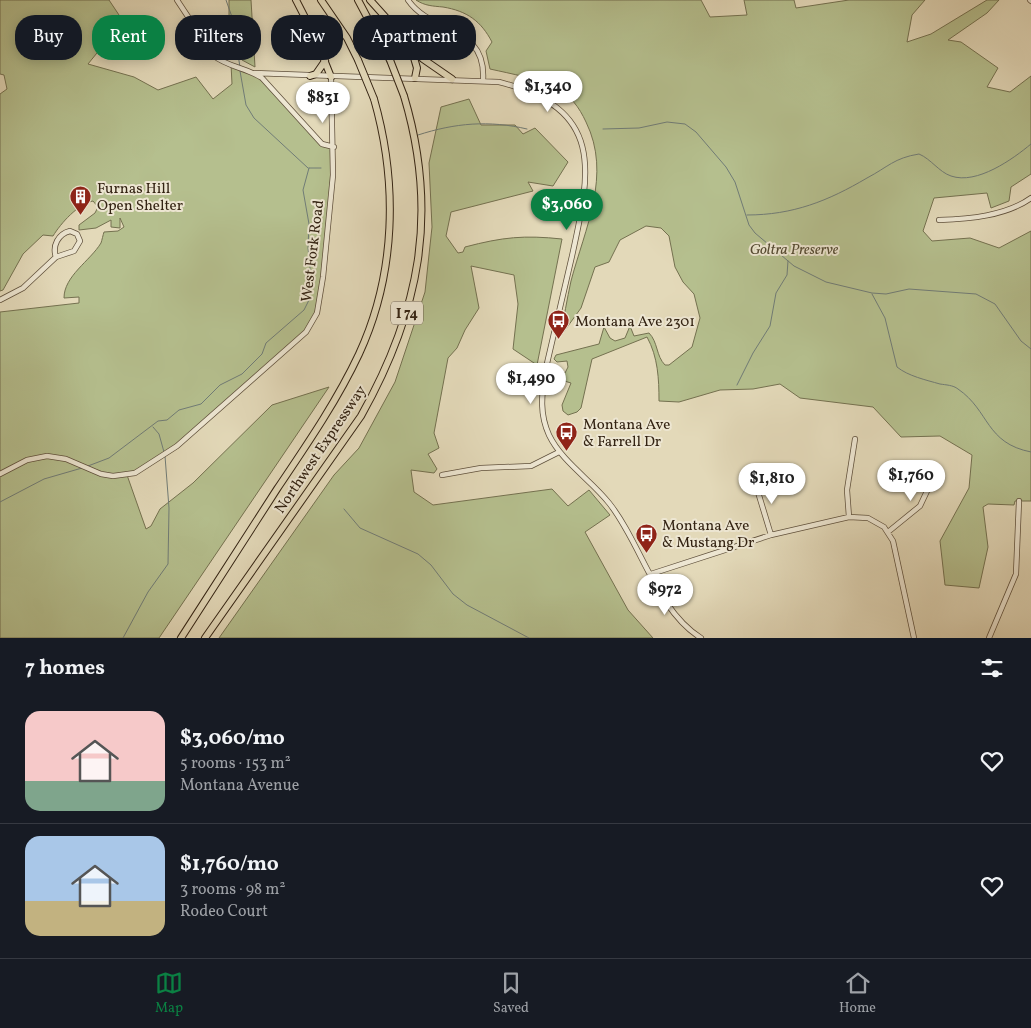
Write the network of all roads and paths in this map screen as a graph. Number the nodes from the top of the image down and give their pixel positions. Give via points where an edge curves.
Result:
1 (178, 0) edge
2 (296, 0) edge
3 (321, 0) edge
4 (358, 0) edge
5 (370, 0) edge
6 (408, 0) edge
7 (383, 15) edge
8 (416, 60) edge
9 (425, 60) edge
10 (325, 61) junction
11 (254, 72) junction
12 (310, 76) junction
13 (331, 77) junction
14 (415, 78) junction
15 (452, 79) junction
16 (483, 81) junction
17 (334, 147) junction
18 (1031, 198) edge
19 (939, 220) dead end
20 (56, 257) junction
21 (0, 300) edge
22 (855, 439) dead end
23 (560, 452) junction
24 (936, 472) dead end
25 (0, 474) edge
26 (442, 475) dead end
27 (754, 480) dead end
28 (1019, 501) dead end
29 (850, 516) junction
30 (888, 532) junction
31 (771, 535) junction
32 (651, 574) junction
33 (180, 638) edge
34 (205, 638) edge
35 (701, 638) edge
36 (914, 638) edge
37 (989, 638) edge

1 - 11 street via 211,52 219,59
2 - 10 highway
3 - 33 highway, Northwest Expressway / I 74, bridge via 358,60 374,99 385,144 391,202 385,269 371,324 346,379
4 - 34 highway, Northwest Expressway / I 74, bridge via 390,60 404,96 420,167 422,229 418,264 402,329 378,385 360,416
5 - 7 highway
6 - 16 street via 423,16 468,38 480,57
8 - 14 highway
9 - 15 highway
10 - 12 highway via 316,74
10 - 13 highway
11 - 12 street
11 - 17 street via 278,93 322,144
12 - 13 street
13 - 14 street
13 - 17 street, West Fork Road
14 - 15 street
15 - 16 street
16 - 23 street via 530,91 553,105 573,126 585,157 587,175 582,211 541,400 545,426
17 - 25 street, West Fork Road via 319,305 306,332 172,449 142,470 113,476 60,458 40,456
18 - 19 street via 988,215
20 - 20 street via 56,243 62,234 70,231 77,234 80,241 77,248 70,254
20 - 21 street via 23,288
22 - 29 street via 847,490
23 - 26 street via 531,466 481,468
23 - 32 street via 609,503
24 - 30 street via 920,506
27 - 31 street
28 - 37 street via 1016,574
29 - 30 street via 874,520
29 - 31 street
30 - 36 street via 895,548
31 - 32 street
32 - 35 street via 670,606

